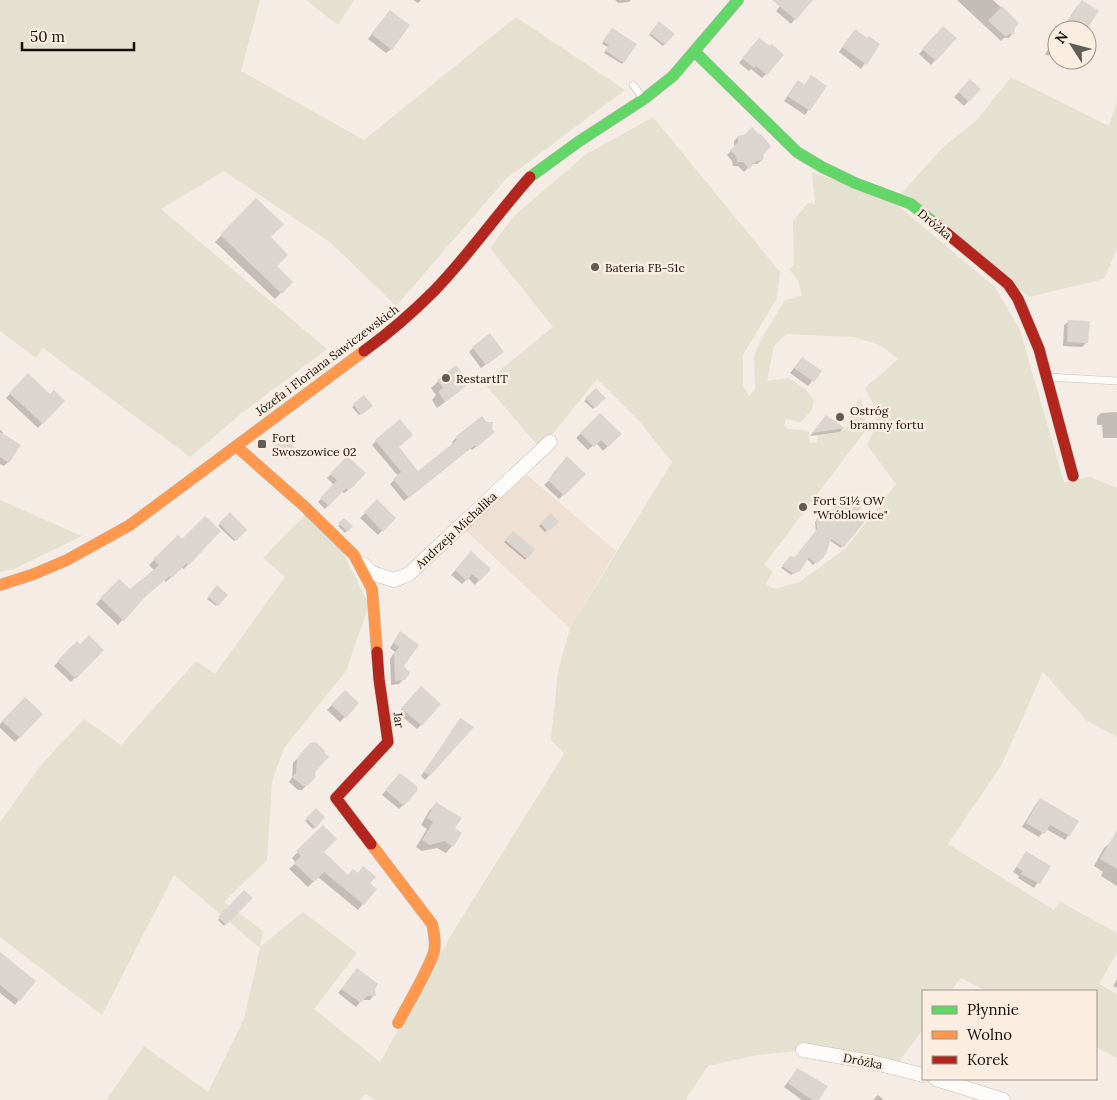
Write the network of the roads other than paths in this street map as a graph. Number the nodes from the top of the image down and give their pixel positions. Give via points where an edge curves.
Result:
1 (738, 0) edge
2 (695, 52) junction
3 (633, 85) dead end
4 (644, 100) junction
5 (1046, 376) junction
6 (1117, 381) edge
7 (550, 442) dead end
8 (236, 446) junction
9 (1074, 476) dead end
10 (354, 555) junction
11 (0, 585) edge
12 (398, 1023) dead end
13 (803, 1050) dead end
14 (922, 1075) edge
15 (939, 1080) edge
16 (1003, 1100) edge

1 - 2 street, Józefa i Floriana Sawiczewskich
2 - 4 street, Józefa i Floriana Sawiczewskich
2 - 5 street, Dróżka via 797,152 838,175 912,204 1008,284 1018,298 1039,349
3 - 4 lane
4 - 8 street, Józefa i Floriana Sawiczewskich via 532,175 454,269 408,316
5 - 6 lane
5 - 9 street, Dróżka
7 - 10 street, Andrzeja Michalika via 409,574 394,580 372,573
8 - 10 street, Jar
8 - 11 street, Józefa i Floriana Sawiczewskich via 97,546 22,580
10 - 12 street, Jar via 372,589 388,742 336,798 432,924 435,938 434,951
13 - 14 street, Dróżka
15 - 16 street

